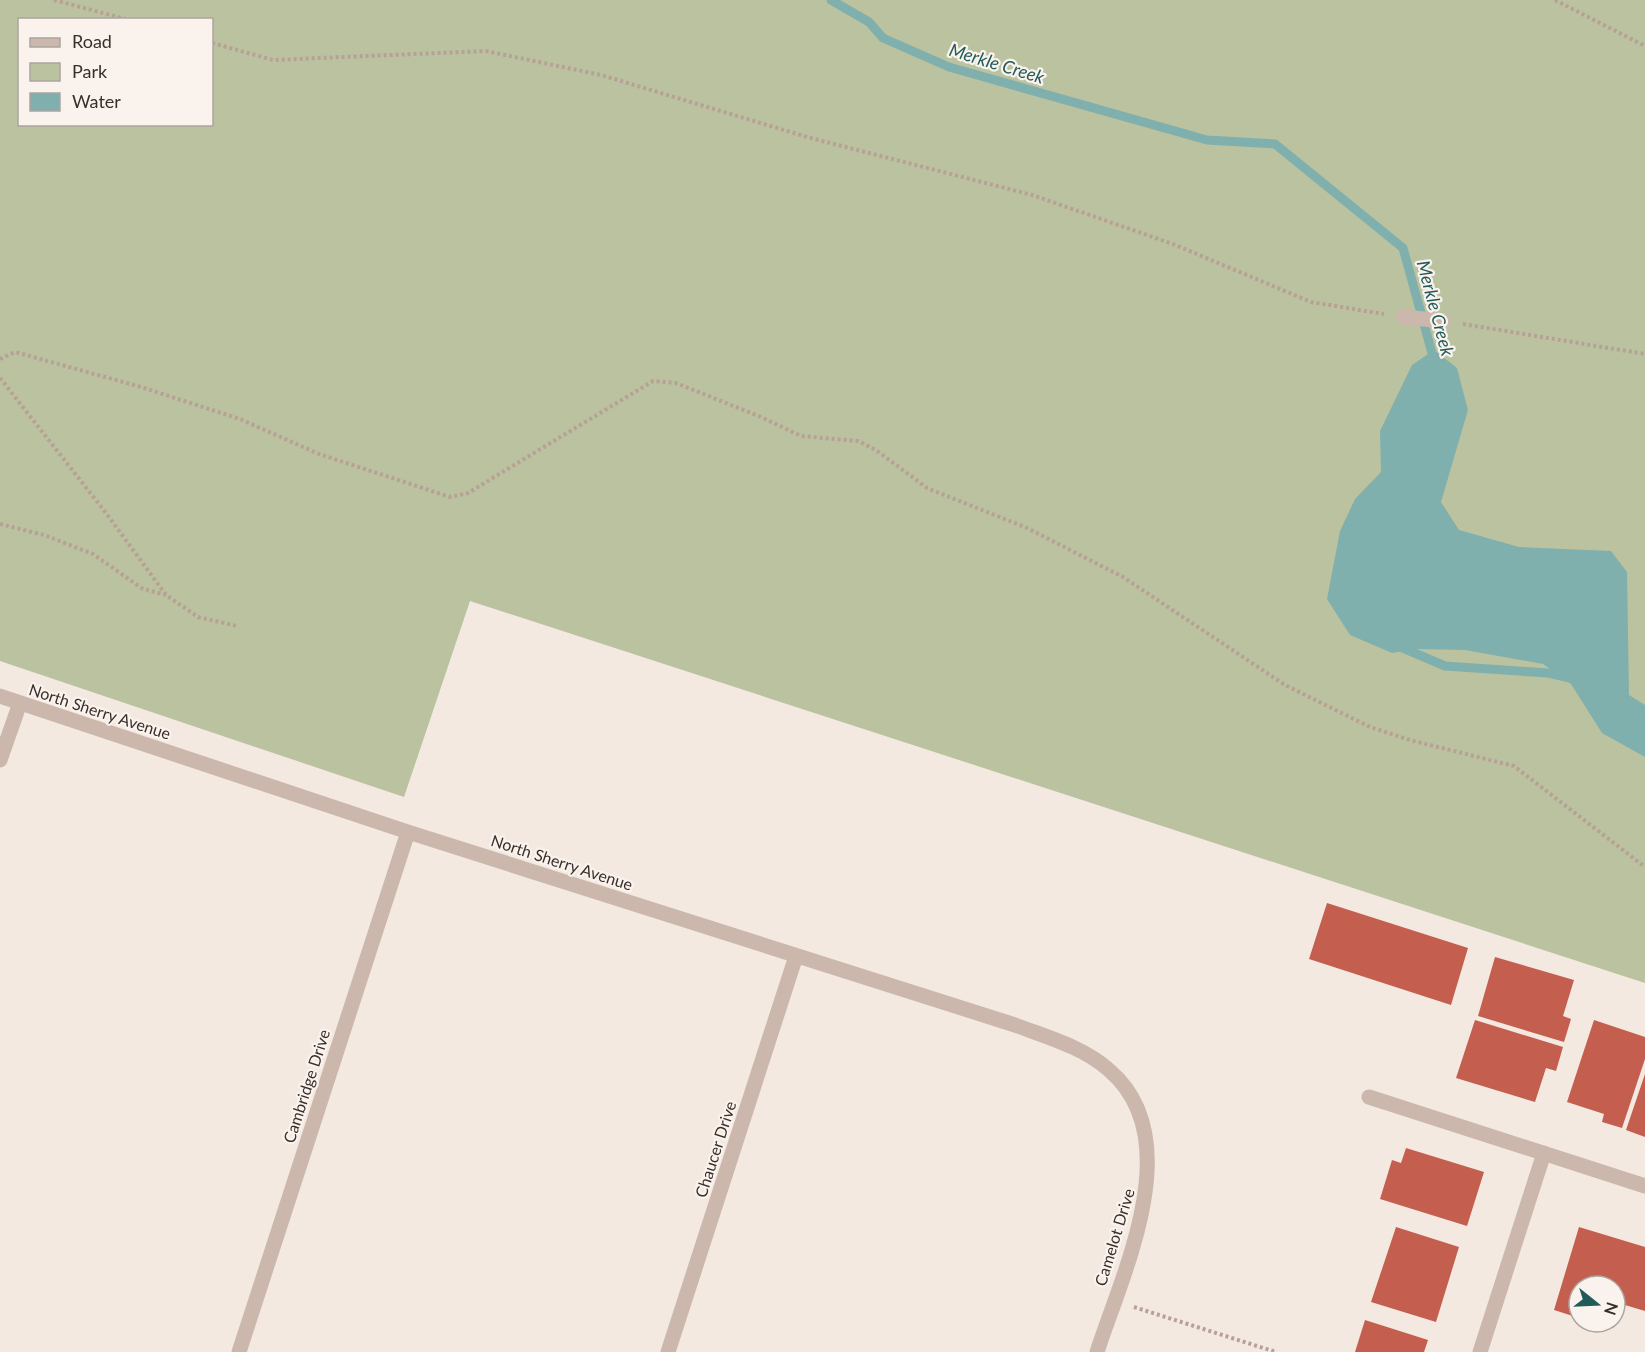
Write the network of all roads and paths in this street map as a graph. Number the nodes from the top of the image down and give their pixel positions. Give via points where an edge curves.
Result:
1 (54, 0) edge
2 (1555, 0) edge
3 (122, 18) edge
4 (213, 43) edge
5 (1645, 46) edge
6 (1403, 317) joint
7 (1444, 321) joint
8 (1645, 354) edge
9 (0, 359) edge
10 (0, 378) edge
11 (0, 524) edge
12 (166, 595) junction
13 (237, 626) dead end
14 (0, 696) edge
15 (20, 703) junction
16 (0, 760) edge
17 (408, 831) junction
18 (1645, 867) edge
19 (796, 956) junction
20 (1109, 1069) joint
21 (1370, 1096) dead end
22 (1544, 1153) junction
23 (1645, 1186) edge
24 (1114, 1300) junction
25 (239, 1352) edge
26 (668, 1352) edge
27 (1097, 1352) edge
28 (1276, 1352) edge
29 (1480, 1352) edge

1 - 3 path
2 - 5 path
4 - 6 path via 273,60 486,51 601,75 807,137 1032,195 1173,244 1311,302
6 - 7 street
7 - 8 path
9 - 18 path via 15,351 141,387 240,419 319,454 450,497 468,493 653,381 676,383 801,436 858,441 927,488 1027,528 1123,577 1285,685 1370,727 1514,766
10 - 12 path
11 - 12 path via 44,535 93,554 143,589
12 - 13 path via 198,617
14 - 15 street, North Sherry Avenue
15 - 16 street
15 - 17 street, North Sherry Avenue
17 - 19 street, North Sherry Avenue
17 - 25 street, Cambridge Drive
19 - 20 street, North Sherry Avenue via 1015,1025 1058,1041
19 - 26 street, Chaucer Drive
20 - 24 street, Camelot Drive via 1124,1085 1136,1110 1149,1159 1148,1188
21 - 22 street
22 - 23 street
22 - 29 street
24 - 27 street, Camelot Drive
24 - 28 path

